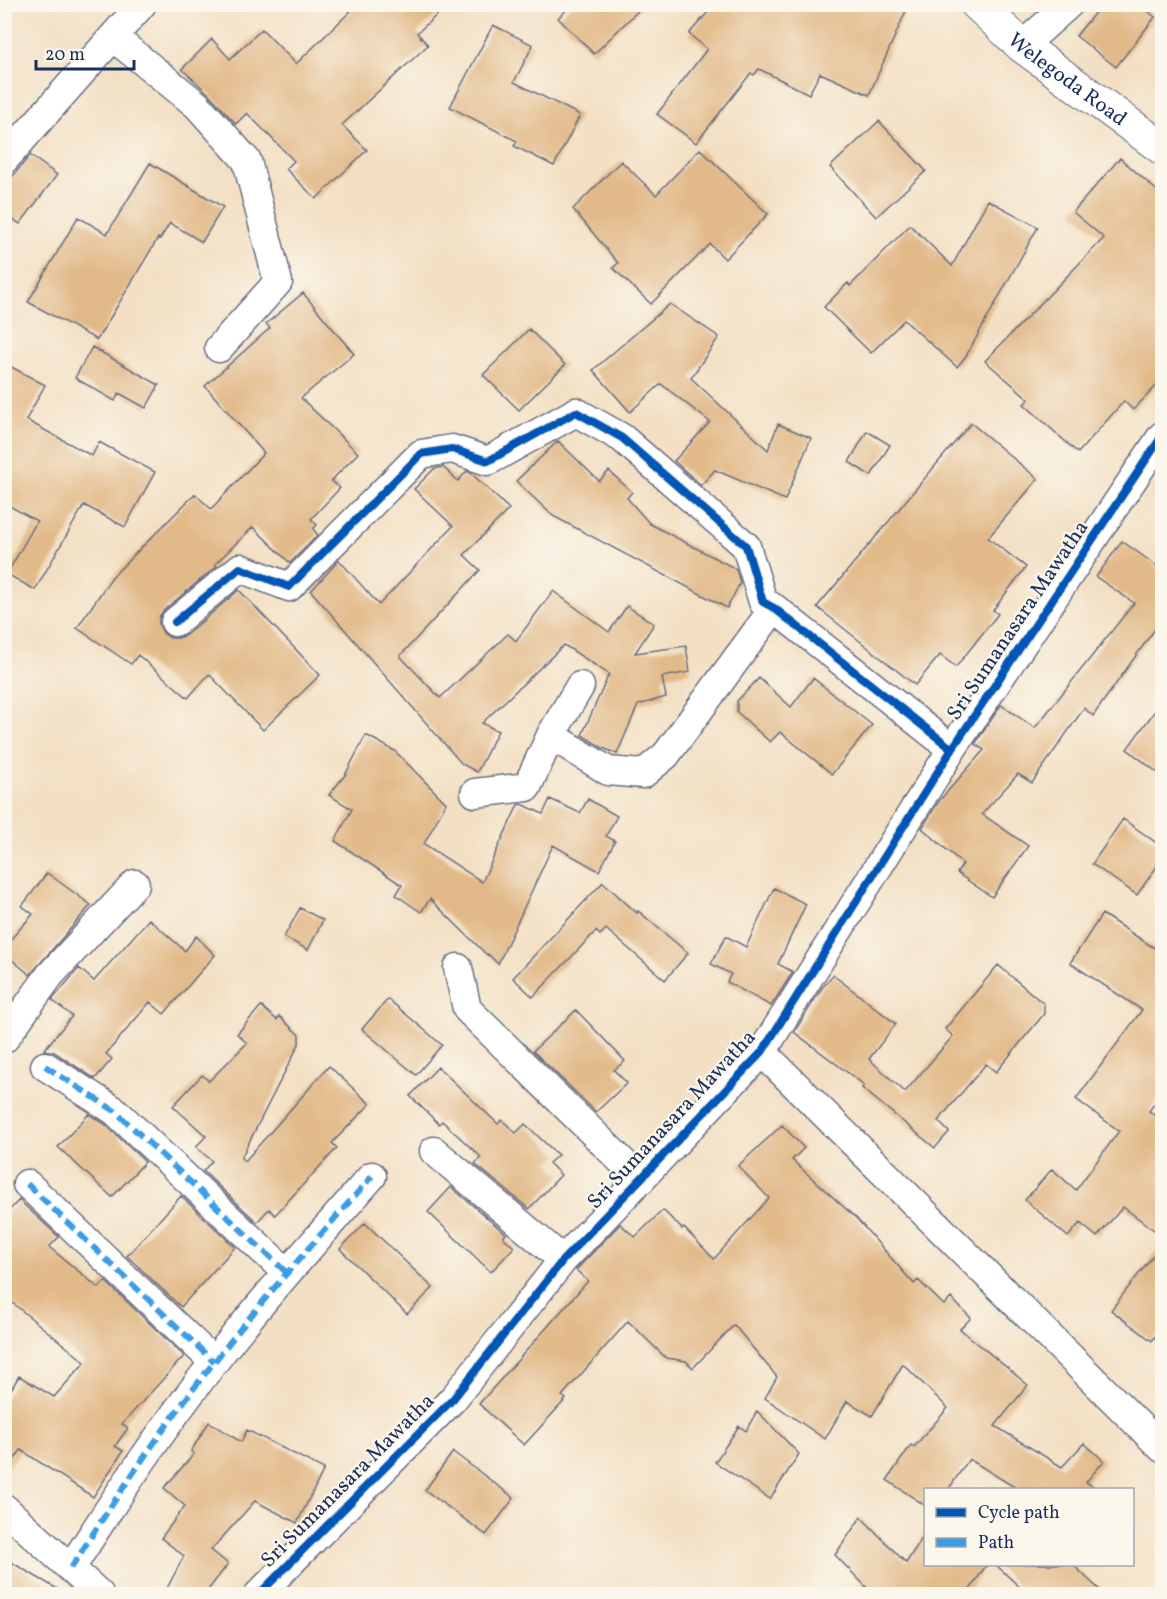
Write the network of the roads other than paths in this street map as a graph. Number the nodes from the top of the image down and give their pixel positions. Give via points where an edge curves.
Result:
1 (142, 4) edge
2 (977, 4) edge
3 (1069, 4) edge
4 (112, 37) junction
5 (1022, 46) junction
6 (1162, 148) edge
7 (4, 160) edge
8 (219, 348) dead end
9 (1162, 436) edge
10 (774, 608) junction
11 (175, 622) dead end
12 (580, 686) dead end
13 (551, 735) junction
14 (951, 749) junction
15 (475, 793) dead end
16 (135, 884) dead end
17 (458, 968) dead end
18 (4, 1039) edge
19 (762, 1052) junction
20 (45, 1066) dead end
21 (434, 1151) dead end
22 (372, 1176) dead end
23 (641, 1180) junction
24 (27, 1184) dead end
25 (563, 1260) junction
26 (287, 1273) junction
27 (214, 1362) junction
28 (1162, 1448) edge
29 (4, 1508) edge
30 (71, 1568) junction
31 (99, 1594) edge
32 (259, 1594) edge

1 - 4 street
2 - 5 street, Welegoda Road
3 - 5 street
4 - 7 street
4 - 8 street via 197,105 247,161 278,282
5 - 6 street, Welegoda Road
9 - 14 street, Sri Sumanasara Mawatha
10 - 11 street via 763,602 746,546 622,438 576,412 488,461 452,449 421,454 289,587 240,568
10 - 13 street via 666,755 643,774 608,771
10 - 14 street
12 - 13 street
13 - 15 street via 527,787
14 - 19 street, Sri Sumanasara Mawatha
16 - 18 street via 50,975
17 - 23 street via 467,1009
19 - 23 street, Sri Sumanasara Mawatha
19 - 28 street
20 - 26 street via 115,1111
21 - 25 street
22 - 26 street
23 - 25 street, Sri Sumanasara Mawatha
24 - 27 street
25 - 32 street, Sri Sumanasara Mawatha via 453,1399
26 - 27 street
27 - 30 street via 116,1497
29 - 30 street
30 - 31 street

